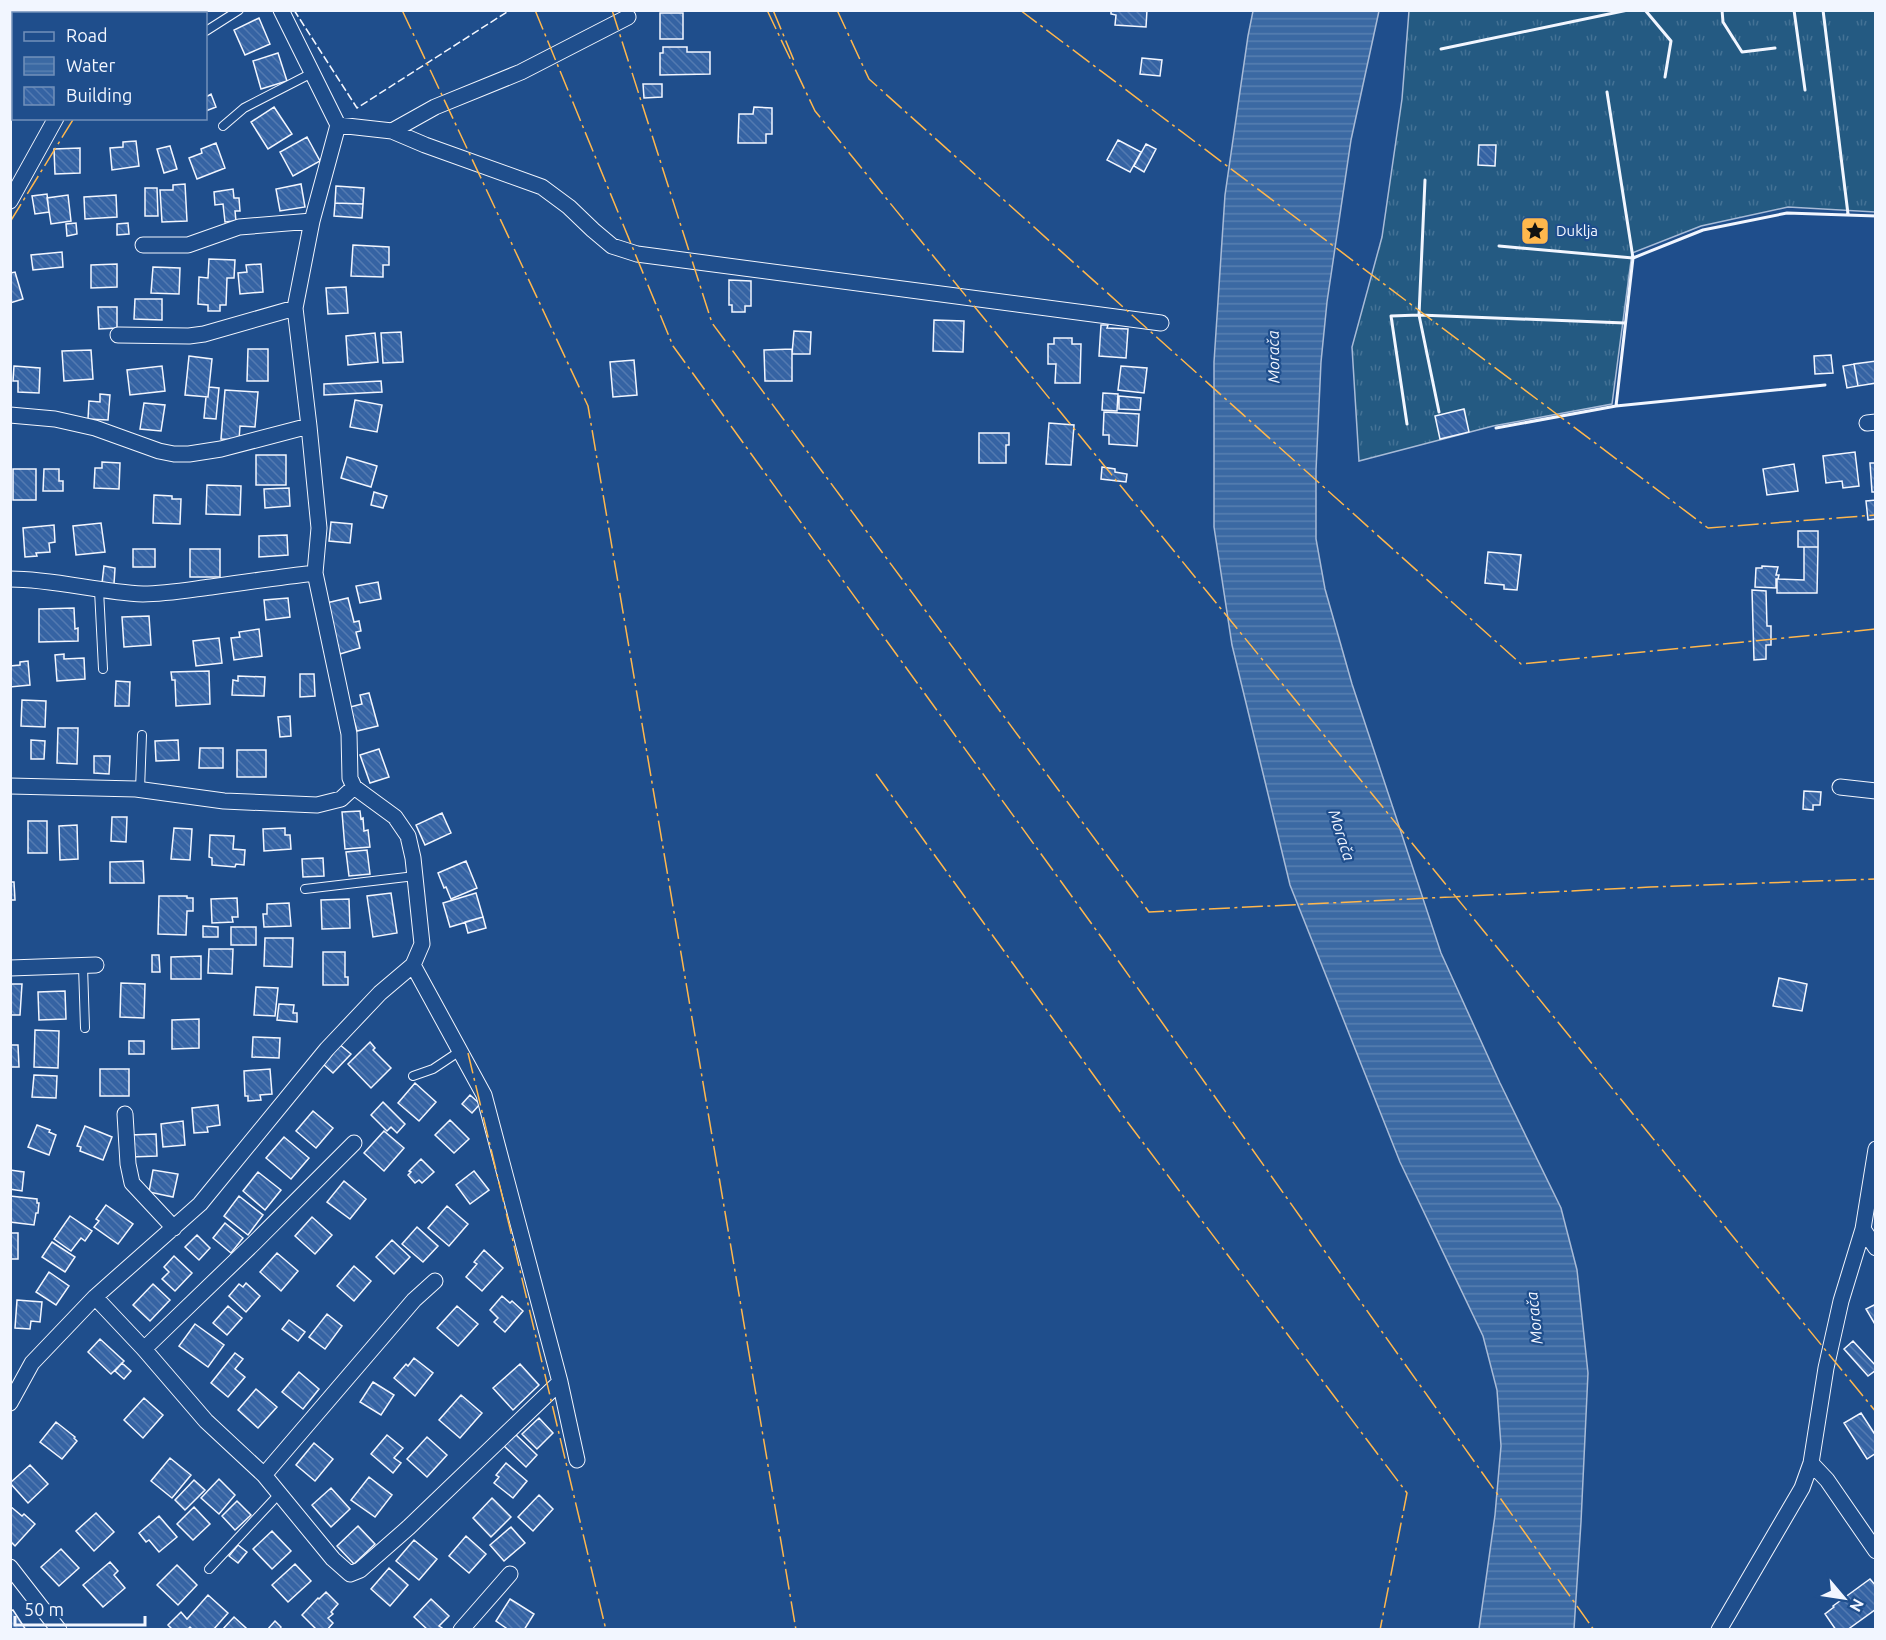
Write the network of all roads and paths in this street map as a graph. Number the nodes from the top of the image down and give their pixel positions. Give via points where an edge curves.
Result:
1 (239, 10) edge
2 (281, 10) edge
3 (628, 17) dead end
4 (207, 30) edge
5 (312, 73) junction
6 (55, 120) edge
7 (338, 125) junction
8 (223, 126) dead end
9 (392, 131) junction
10 (10, 201) edge
11 (312, 221) junction
12 (143, 245) dead end
13 (295, 308) junction
14 (1161, 323) dead end
15 (118, 335) dead end
16 (10, 415) edge
17 (309, 426) junction
18 (315, 573) junction
19 (10, 579) edge
20 (99, 590) junction
21 (103, 669) dead end
22 (142, 735) dead end
23 (10, 786) edge
24 (354, 787) junction
25 (1840, 787) dead end
26 (140, 790) junction
27 (1875, 791) edge
28 (415, 876) junction
29 (305, 889) dead end
30 (413, 965) junction
31 (89, 966) joint
32 (10, 968) edge
33 (85, 1028) dead end
34 (460, 1051) junction
35 (413, 1076) dead end
36 (125, 1114) dead end
37 (354, 1143) dead end
38 (1875, 1149) edge
39 (174, 1228) junction
40 (1863, 1229) junction
41 (1875, 1248) edge
42 (435, 1281) dead end
43 (95, 1297) junction
44 (144, 1349) junction
45 (560, 1382) junction
46 (10, 1403) edge
47 (578, 1461) dead end
48 (1811, 1463) junction
49 (264, 1475) junction
50 (280, 1493) junction
51 (1875, 1551) edge
52 (10, 1567) edge
53 (209, 1569) dead end
54 (510, 1574) dead end
55 (59, 1629) edge
56 (461, 1629) edge
57 (1719, 1629) edge

1 - 4 lane
2 - 5 street
3 - 9 street
5 - 7 street
5 - 8 lane via 244,108
6 - 10 street
7 - 9 street
7 - 11 street
9 - 14 street via 542,187 612,246 637,254
11 - 12 street via 239,227 188,245
11 - 13 street
13 - 15 street via 204,334
13 - 17 street
16 - 17 street via 85,426 174,454 221,449
17 - 18 street via 319,528
18 - 20 street via 170,592
18 - 24 street via 350,734 350,777
19 - 20 street
20 - 21 lane
22 - 26 lane
23 - 26 street
24 - 26 street via 341,799 318,805 224,801
24 - 28 street via 395,817 408,836
25 - 27 street
28 - 29 lane
28 - 30 street via 422,944
30 - 34 street
30 - 39 street via 380,993 327,1049 200,1204
31 - 32 street
31 - 33 lane
34 - 35 lane via 433,1069
34 - 45 street via 484,1095
36 - 39 street via 132,1183
37 - 44 street
38 - 40 street
39 - 43 street
40 - 41 street
40 - 48 street via 1826,1368
42 - 49 street via 414,1300
43 - 44 street
43 - 46 street via 32,1363
44 - 49 street via 206,1421
45 - 47 street
45 - 50 street via 409,1527 360,1570 350,1574 333,1559
48 - 51 street
48 - 57 street via 1802,1488
49 - 50 street
50 - 53 lane
52 - 55 street
54 - 56 street

